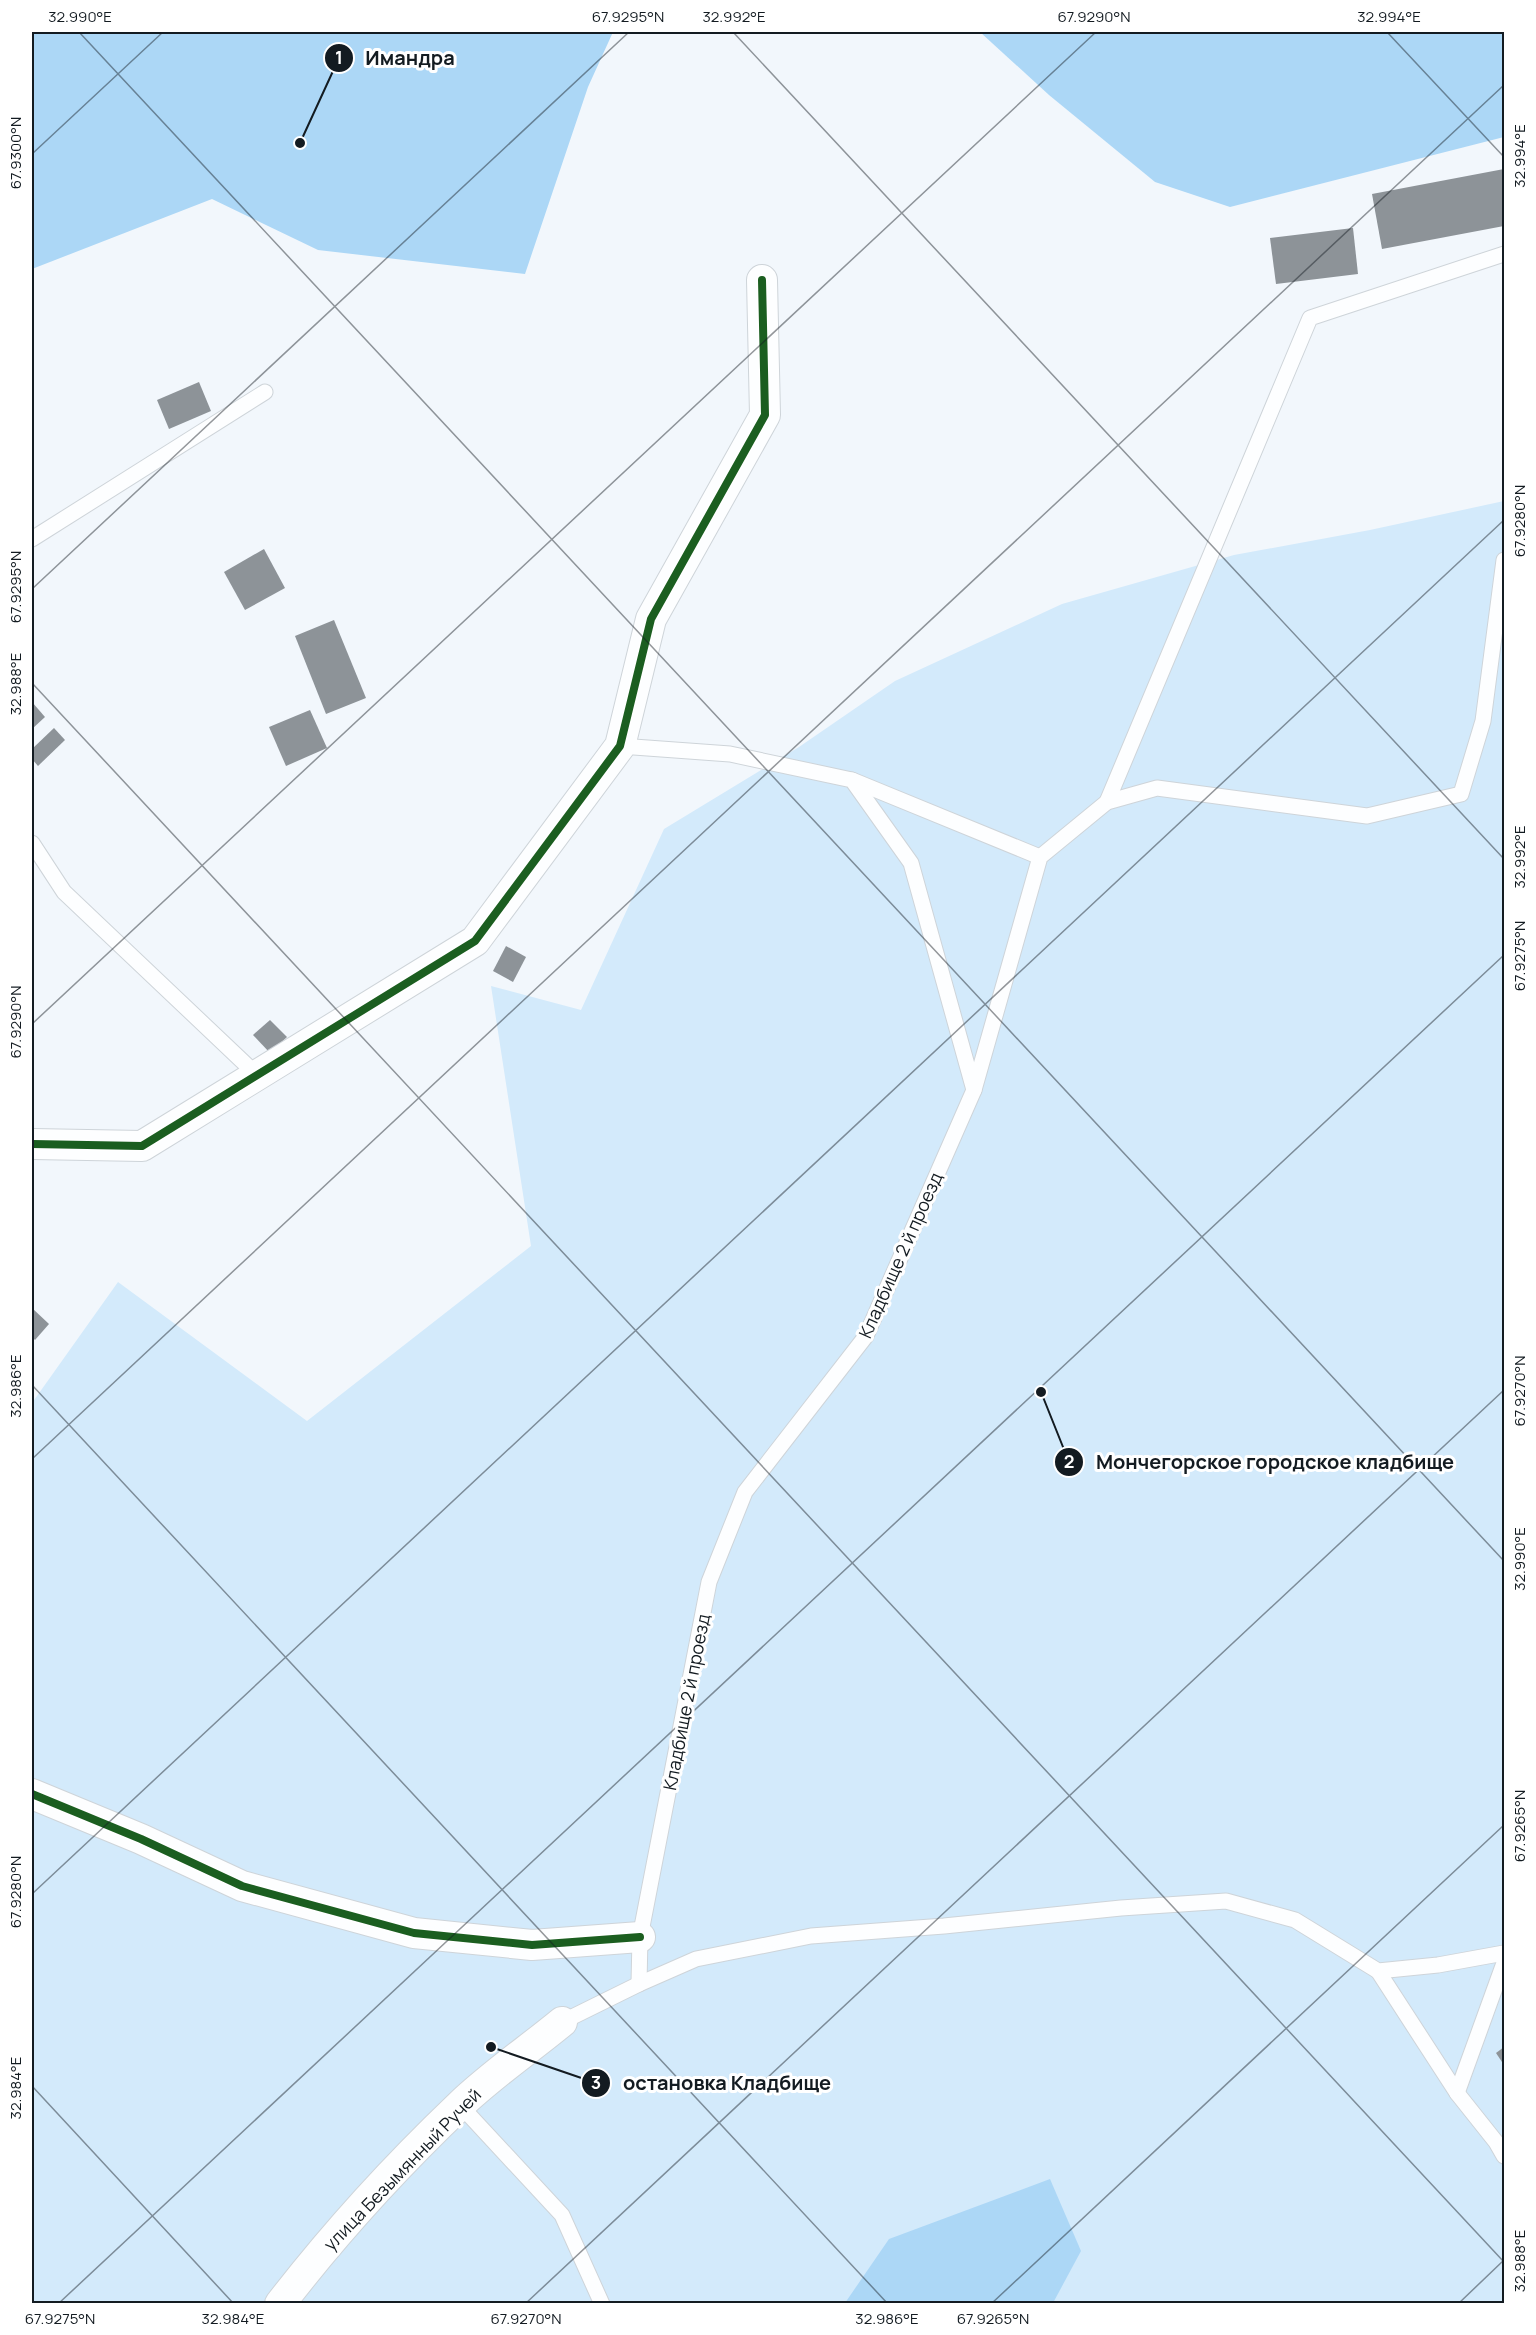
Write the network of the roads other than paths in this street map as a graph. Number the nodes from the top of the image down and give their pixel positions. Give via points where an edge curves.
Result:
1 (1504, 255) edge
2 (762, 280) dead end
3 (265, 392) dead end
4 (32, 539) edge
5 (1504, 560) edge
6 (620, 746) junction
7 (852, 780) junction
8 (1107, 802) junction
9 (32, 843) edge
10 (1040, 857) junction
11 (257, 1075) junction
12 (974, 1090) junction
13 (32, 1144) edge
14 (32, 1794) edge
15 (640, 1937) junction
16 (1504, 1953) edge
17 (1504, 1963) edge
18 (1378, 1971) junction
19 (639, 1984) junction
20 (562, 2022) joint
21 (1457, 2093) junction
22 (460, 2105) junction
23 (1504, 2156) edge
24 (280, 2304) edge
25 (602, 2304) edge

1 - 8 lane via 1310,318
2 - 6 street via 765,416 651,619
3 - 4 lane
5 - 8 lane via 1483,721 1461,794 1367,816 1157,788
6 - 7 lane via 730,754
6 - 11 street via 475,941
7 - 10 lane
7 - 12 lane via 911,863
8 - 10 lane
9 - 11 lane via 64,892
10 - 12 lane, Кладбище 2 й проезд
11 - 13 street via 142,1146
12 - 15 lane, Кладбище 2 й проезд via 866,1336 745,1492 709,1582
14 - 15 street via 242,1886 414,1933 532,1945
15 - 19 lane, Кладбище 2 й проезд
16 - 18 lane
17 - 21 lane
18 - 19 lane via 1295,1920 1226,1902 811,1936 696,1959
18 - 21 lane
19 - 20 lane
20 - 22 street, улица Безымянный Ручей
21 - 23 lane
22 - 24 street, улица Безымянный Ручей via 374,2193
22 - 25 lane via 562,2215

